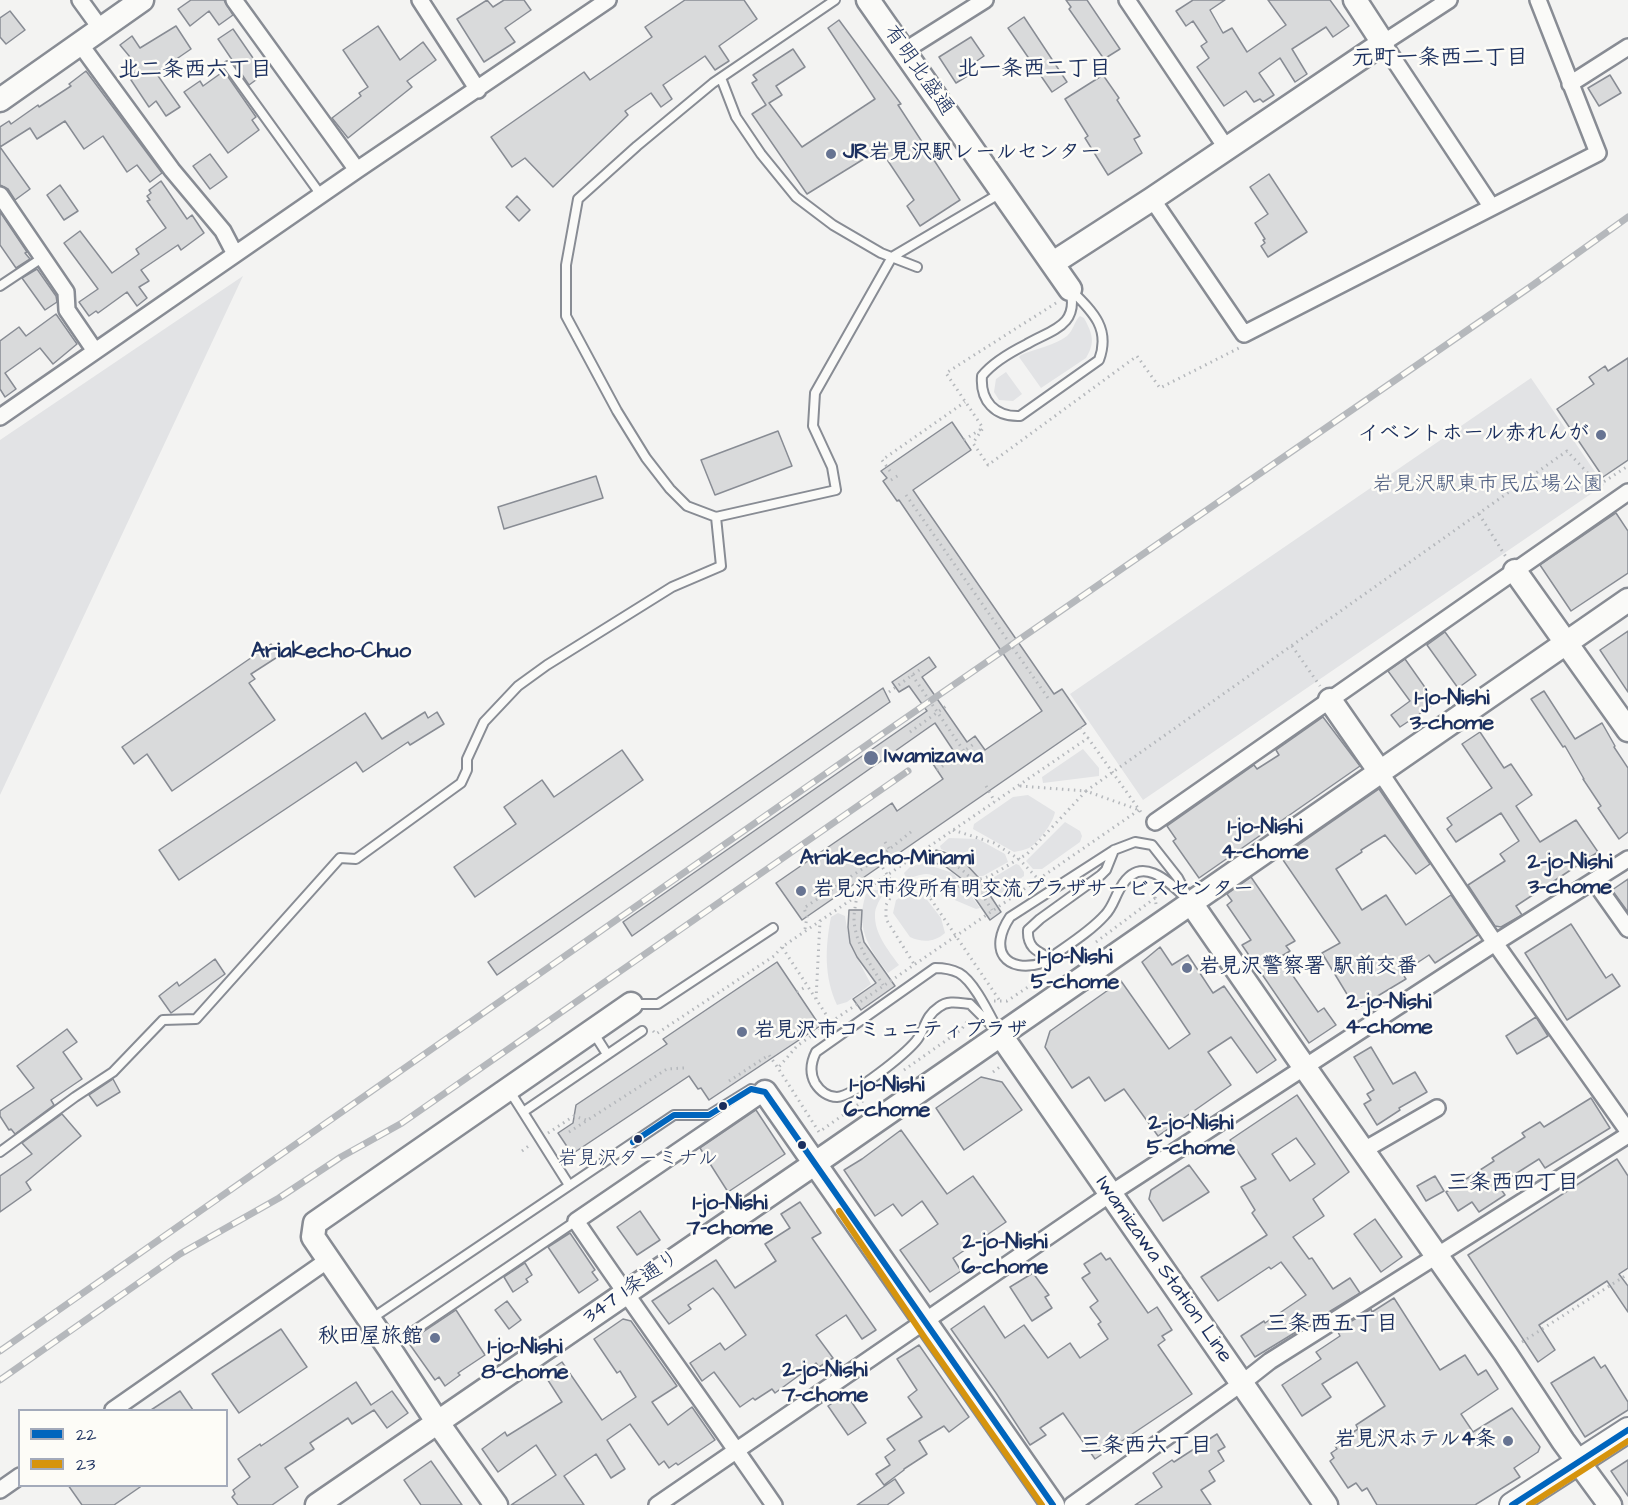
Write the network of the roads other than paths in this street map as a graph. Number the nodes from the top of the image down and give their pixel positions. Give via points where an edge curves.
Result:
1 (80, 0) edge
2 (142, 0) edge
3 (234, 0) edge
4 (420, 0) edge
5 (608, 0) edge
6 (835, 0) edge
7 (868, 0) edge
8 (985, 0) edge
9 (1127, 0) edge
10 (1355, 0) edge
11 (1449, 0) edge
12 (1538, 0) edge
13 (101, 29) junction
14 (1383, 43) junction
15 (80, 44) junction
16 (1628, 48) edge
17 (904, 51) junction
18 (228, 66) dead end
19 (721, 78) junction
20 (1570, 84) junction
21 (478, 90) junction
22 (0, 100) edge
23 (1227, 149) junction
24 (357, 170) junction
25 (1003, 191) junction
26 (0, 195) edge
27 (321, 195) junction
28 (1152, 199) junction
29 (1491, 206) junction
30 (235, 254) junction
31 (892, 257) junction
32 (42, 258) junction
33 (1053, 263) junction
34 (916, 267) dead end
35 (0, 286) edge
36 (1065, 295) junction
37 (95, 351) junction
38 (0, 417) edge
39 (1628, 492) edge
40 (717, 518) junction
41 (1515, 571) junction
42 (1628, 600) edge
43 (1567, 642) junction
44 (1330, 700) junction
45 (1628, 730) edge
46 (1380, 772) junction
47 (1150, 820) road end
48 (1114, 850) junction
49 (1628, 859) edge
50 (1594, 881) junction
51 (1191, 903) junction
52 (772, 927) dead end
53 (1628, 929) edge
54 (1496, 943) junction
55 (1050, 958) junction
56 (631, 1004) joint
57 (981, 1010) junction
58 (592, 1031) junction
59 (642, 1031) dead end
60 (1000, 1034) junction
61 (607, 1054) junction
62 (1304, 1067) junction
63 (509, 1089) junction
64 (765, 1092) junction
65 (1437, 1108) dead end
66 (523, 1112) junction
67 (1628, 1133) edge
68 (1364, 1150) junction
69 (0, 1152) edge
70 (815, 1163) junction
71 (569, 1185) junction
72 (1110, 1194) junction
73 (576, 1221) junction
74 (1438, 1255) junction
75 (328, 1260) junction
76 (625, 1292) junction
77 (370, 1320) junction
78 (925, 1321) junction
79 (389, 1348) junction
80 (1242, 1383) junction
81 (114, 1409) edge
82 (438, 1424) junction
83 (1628, 1430) edge
84 (737, 1450) junction
85 (1580, 1462) junction
86 (18, 1477) edge
87 (0, 1490) edge
88 (317, 1505) edge
89 (496, 1505) edge
90 (657, 1505) edge
91 (774, 1505) edge
92 (1053, 1505) edge
93 (1072, 1505) edge
94 (1326, 1505) edge
95 (1512, 1505) edge
96 (1610, 1505) edge

1 - 13 street
2 - 13 street
3 - 24 street
4 - 21 street
5 - 21 street
6 - 19 lane
7 - 17 street, 有明北盛通
8 - 17 street
9 - 23 street
10 - 14 street
11 - 14 street
12 - 20 street
13 - 15 street
14 - 23 street
14 - 29 street
15 - 22 street
15 - 30 street via 172,170 223,231
16 - 20 street
17 - 25 street, 有明北盛通
18 - 27 lane
19 - 31 lane via 736,117 796,197 833,225
19 - 40 lane via 578,199 566,276 566,316 646,458 687,506
20 - 29 street via 1598,153
21 - 24 street
23 - 28 street
24 - 27 street
25 - 31 lane
25 - 33 street, 有明北盛通
26 - 32 street
27 - 30 street
28 - 29 street via 1244,334
28 - 33 street
30 - 37 street
31 - 34 lane
31 - 40 lane via 814,393 813,426 832,467 836,490
32 - 35 lane
32 - 37 street via 66,292 67,310
33 - 36 street, 有明北盛通
36 - 36 lane via 1089,309 1104,333 1099,360 1020,416 999,413 983,395 982,376 999,361 1063,324 1073,302
37 - 38 street
39 - 41 street
40 - 69 lane via 721,567 672,587 518,686 484,722 461,783 356,859 340,858 196,1019 163,1020 113,1072
41 - 43 street
41 - 44 street
42 - 43 street, 347 1条通り
43 - 45 street
43 - 46 street, 347 1条通り
44 - 46 street
44 - 47 street
46 - 51 street, 347 1条通り
46 - 54 street
48 - 51 lane via 1135,842 1152,845 1178,878
48 - 55 lane via 1101,875 1029,930 1028,939 1034,950
48 - 55 lane via 1010,917 1002,929 1001,951 1013,964 1032,966
49 - 50 street
50 - 53 street
50 - 54 street
51 - 55 lane via 1160,876 1149,871 1137,872 1124,882 1098,923
51 - 60 street, 347 1条通り
51 - 62 street
52 - 56 lane via 658,1004
54 - 62 street
54 - 67 street
56 - 58 street
57 - 57 lane via 970,1004 941,1005 928,1015 918,1039 904,1053 846,1096 827,1095 813,1078 811,1067 816,1052 936,969 947,968 962,974 974,988
57 - 60 lane
58 - 61 lane
58 - 63 street
59 - 61 lane
60 - 70 street, 347 1条通り
60 - 72 street, Iwamizawa Station Line
61 - 66 lane
62 - 68 street
62 - 72 street
63 - 66 lane
63 - 75 street via 315,1223 313,1237
64 - 70 street
64 - 71 lane via 751,1089 709,1115 674,1115
64 - 73 street
65 - 68 street
66 - 71 lane
67 - 74 street
68 - 74 street
70 - 76 street, 347 1条通り
70 - 78 street
71 - 77 lane
72 - 78 street
72 - 80 street, Iwamizawa Station Line
73 - 76 street
73 - 79 lane
74 - 80 street via 1270,1361
74 - 85 street
75 - 77 street
75 - 81 street
76 - 82 street, 347 1条通り
76 - 84 street
77 - 79 street
78 - 84 street
78 - 92 street
79 - 82 street
80 - 93 street
80 - 94 street, Iwamizawa Station Line
82 - 88 street, 347 1条通り
82 - 89 street
83 - 85 main road
84 - 90 street
84 - 91 street
85 - 95 main road
85 - 96 street
86 - 87 street

